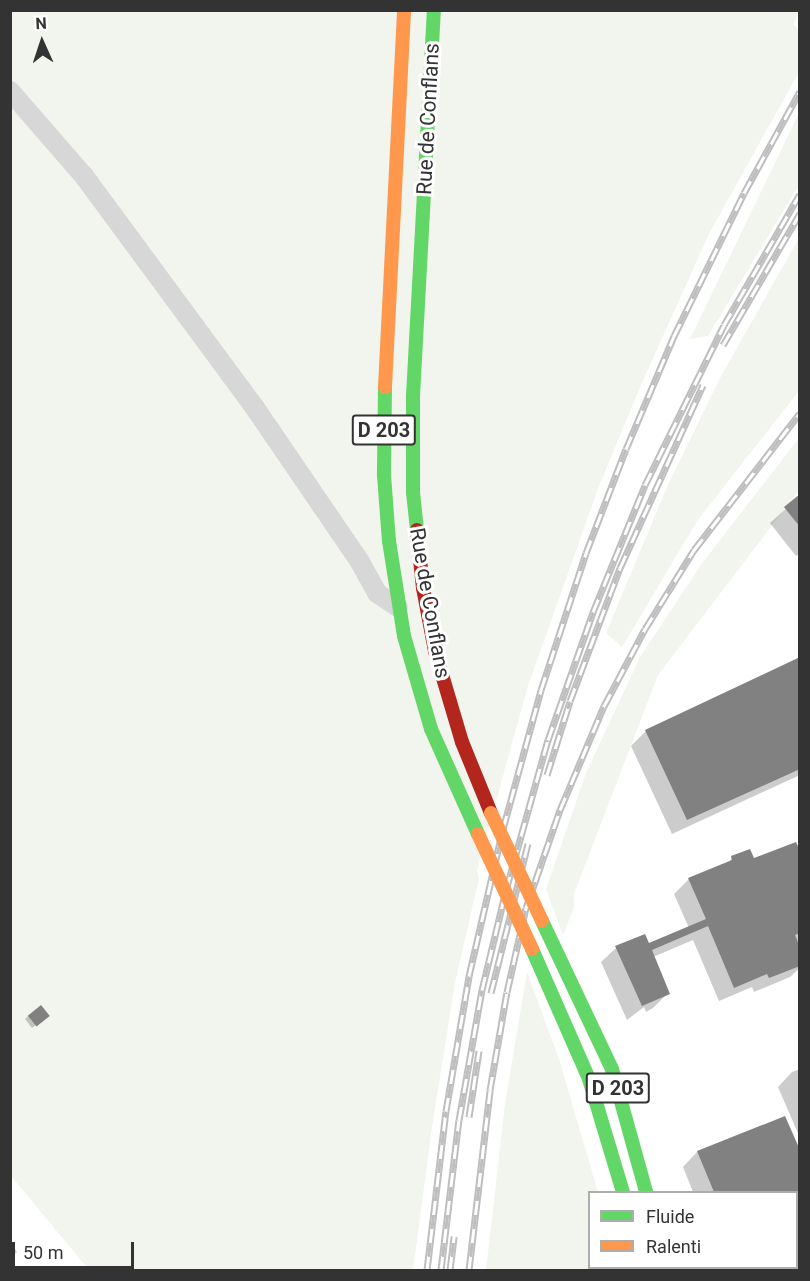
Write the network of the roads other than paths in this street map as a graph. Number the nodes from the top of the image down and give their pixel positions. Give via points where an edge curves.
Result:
1 (404, 10) edge
2 (434, 10) edge
3 (10, 91) edge
4 (388, 524) junction
5 (360, 562) junction
6 (398, 607) junction
7 (623, 1191) edge
8 (646, 1191) edge

1 - 4 main road, Rue de Conflans / D 203 via 384,412
2 - 8 main road, Rue de Conflans / D 203, bridge via 413,396 413,492 435,651 462,742 491,813 612,1070
3 - 5 street, Rue de Conflans via 84,176 253,405
4 - 5 street via 377,556 373,561
4 - 6 main road, Rue de Conflans / D 203
5 - 6 street, Rue de Conflans via 377,593
6 - 7 main road, Rue de Conflans / D 203, bridge via 431,729 565,1018 589,1078

